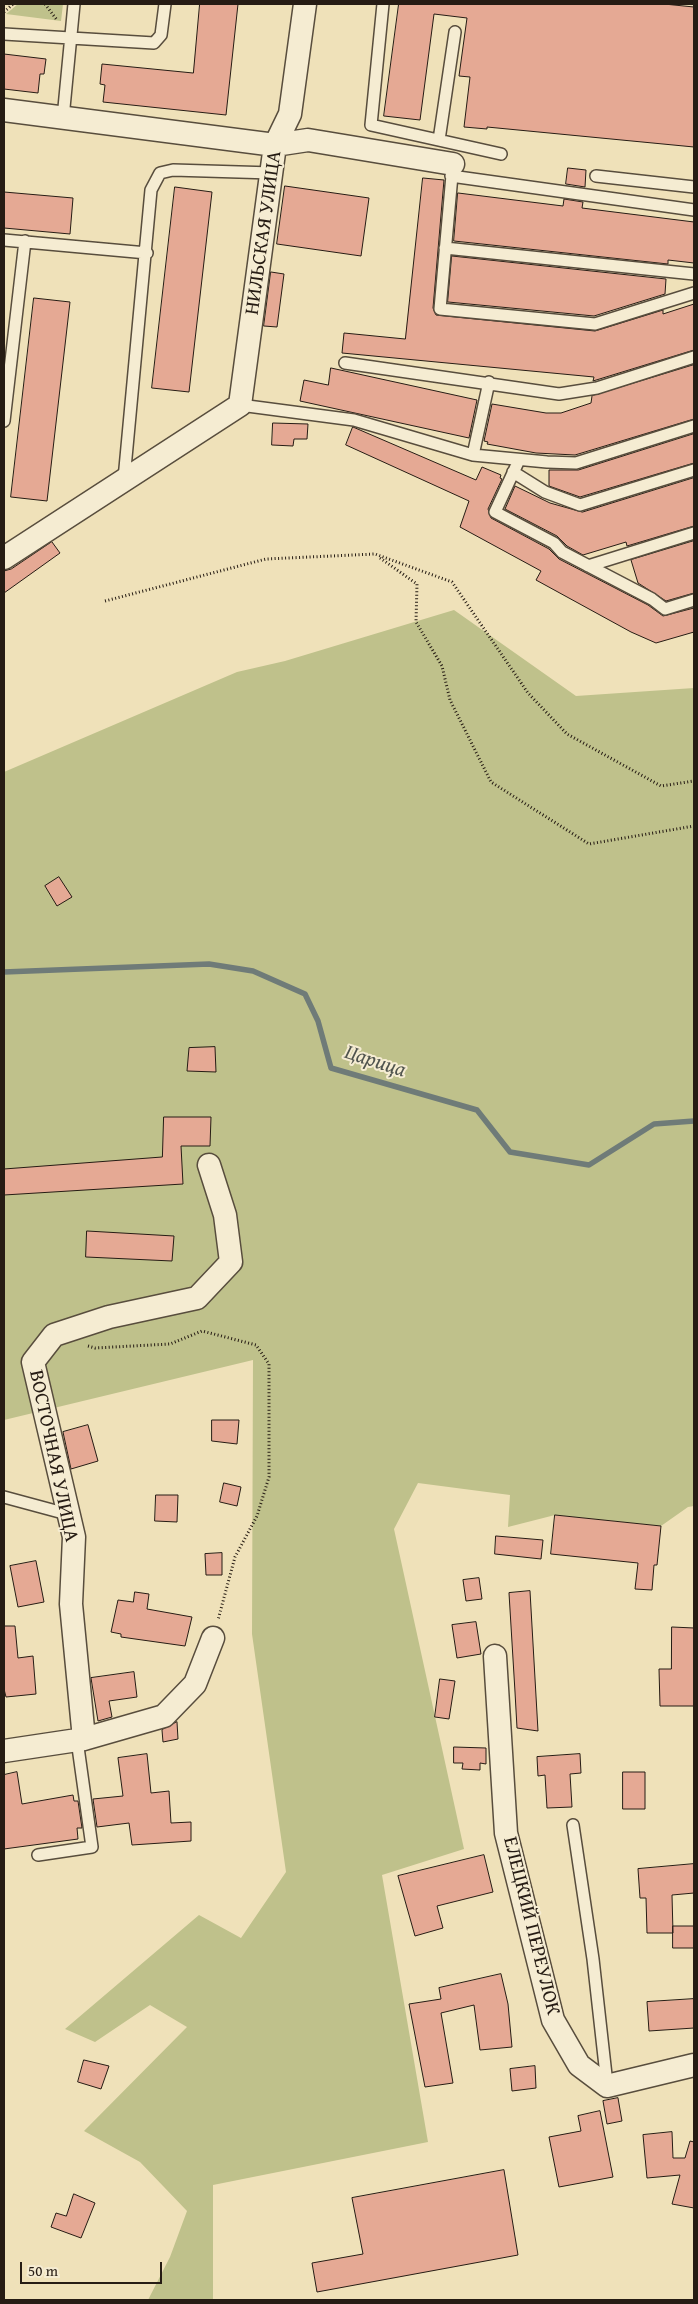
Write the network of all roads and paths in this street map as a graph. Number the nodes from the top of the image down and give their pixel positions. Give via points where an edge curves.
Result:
1 (13, 4) edge
2 (74, 4) edge
3 (165, 4) edge
4 (305, 4) edge
5 (384, 4) edge
6 (4, 12) edge
7 (455, 32) dead end
8 (4, 34) edge
9 (71, 38) junction
10 (4, 110) edge
11 (62, 118) junction
12 (440, 140) junction
13 (276, 146) junction
14 (501, 154) dead end
15 (452, 170) junction
16 (272, 173) junction
17 (596, 176) dead end
18 (694, 187) edge
19 (694, 210) edge
20 (4, 240) edge
21 (25, 242) junction
22 (445, 248) junction
23 (147, 252) junction
24 (694, 274) edge
25 (694, 293) edge
26 (694, 357) edge
27 (345, 363) dead end
28 (489, 382) junction
29 (240, 405) junction
30 (4, 421) edge
31 (694, 426) edge
32 (473, 455) junction
33 (519, 460) junction
34 (694, 470) edge
35 (513, 472) junction
36 (124, 479) junction
37 (694, 533) edge
38 (375, 554) junction
39 (4, 558) edge
40 (588, 566) junction
41 (694, 600) edge
42 (105, 601) dead end
43 (694, 781) edge
44 (694, 826) edge
45 (209, 1165) dead end
46 (87, 1345) dead end
47 (4, 1497) edge
48 (67, 1514) junction
49 (213, 1638) joint
50 (495, 1656) dead end
51 (80, 1739) junction
52 (4, 1751) edge
53 (573, 1824) dead end
54 (38, 1856) dead end
55 (694, 2065) edge
56 (608, 2086) junction

1 - 6 path
2 - 9 lane
3 - 9 lane via 161,35 154,43
4 - 13 street, НИЛЬСКАЯ УЛИЦА via 290,114
5 - 12 lane via 371,125
7 - 12 lane
8 - 9 lane
9 - 11 lane
10 - 11 street
11 - 13 street
12 - 14 lane
13 - 15 street via 308,140
13 - 16 street, НИЛЬСКАЯ УЛИЦА
15 - 19 lane
15 - 22 lane
16 - 23 lane via 173,170 160,173 151,190
16 - 29 street, НИЛЬСКАЯ УЛИЦА
17 - 18 lane
20 - 21 lane
21 - 23 lane
21 - 30 lane
22 - 24 lane
22 - 25 lane via 440,309 595,324
23 - 36 lane
26 - 28 lane via 598,388 559,394
27 - 28 lane
28 - 32 lane
29 - 32 lane via 354,420
29 - 36 street
31 - 33 lane via 576,463
32 - 33 lane
33 - 35 lane
34 - 35 lane via 580,506 545,492
35 - 40 lane via 495,512 554,543 562,552
36 - 39 street
37 - 40 lane
38 - 42 path via 266,559
38 - 43 path via 452,582 528,693 567,734 661,786
38 - 44 path via 417,584 416,622 442,666 450,700 492,782 589,844
40 - 41 lane via 652,599 664,609
45 - 48 street, ВОСТОЧНАЯ УЛИЦА via 225,1215 231,1262 197,1298 109,1317 54,1336 33,1362
46 - 49 path via 95,1348 170,1344 202,1331 256,1346 269,1364 269,1477 257,1516 235,1557
47 - 48 lane
48 - 51 street, ВОСТОЧНАЯ УЛИЦА via 74,1537 71,1604
49 - 51 street via 195,1684 164,1716
50 - 56 street, ЕЛЕЦКИЙ ПЕРЕУЛОК via 506,1833 553,2020 579,2065
51 - 52 street
51 - 54 lane via 92,1847
53 - 56 lane
55 - 56 street

